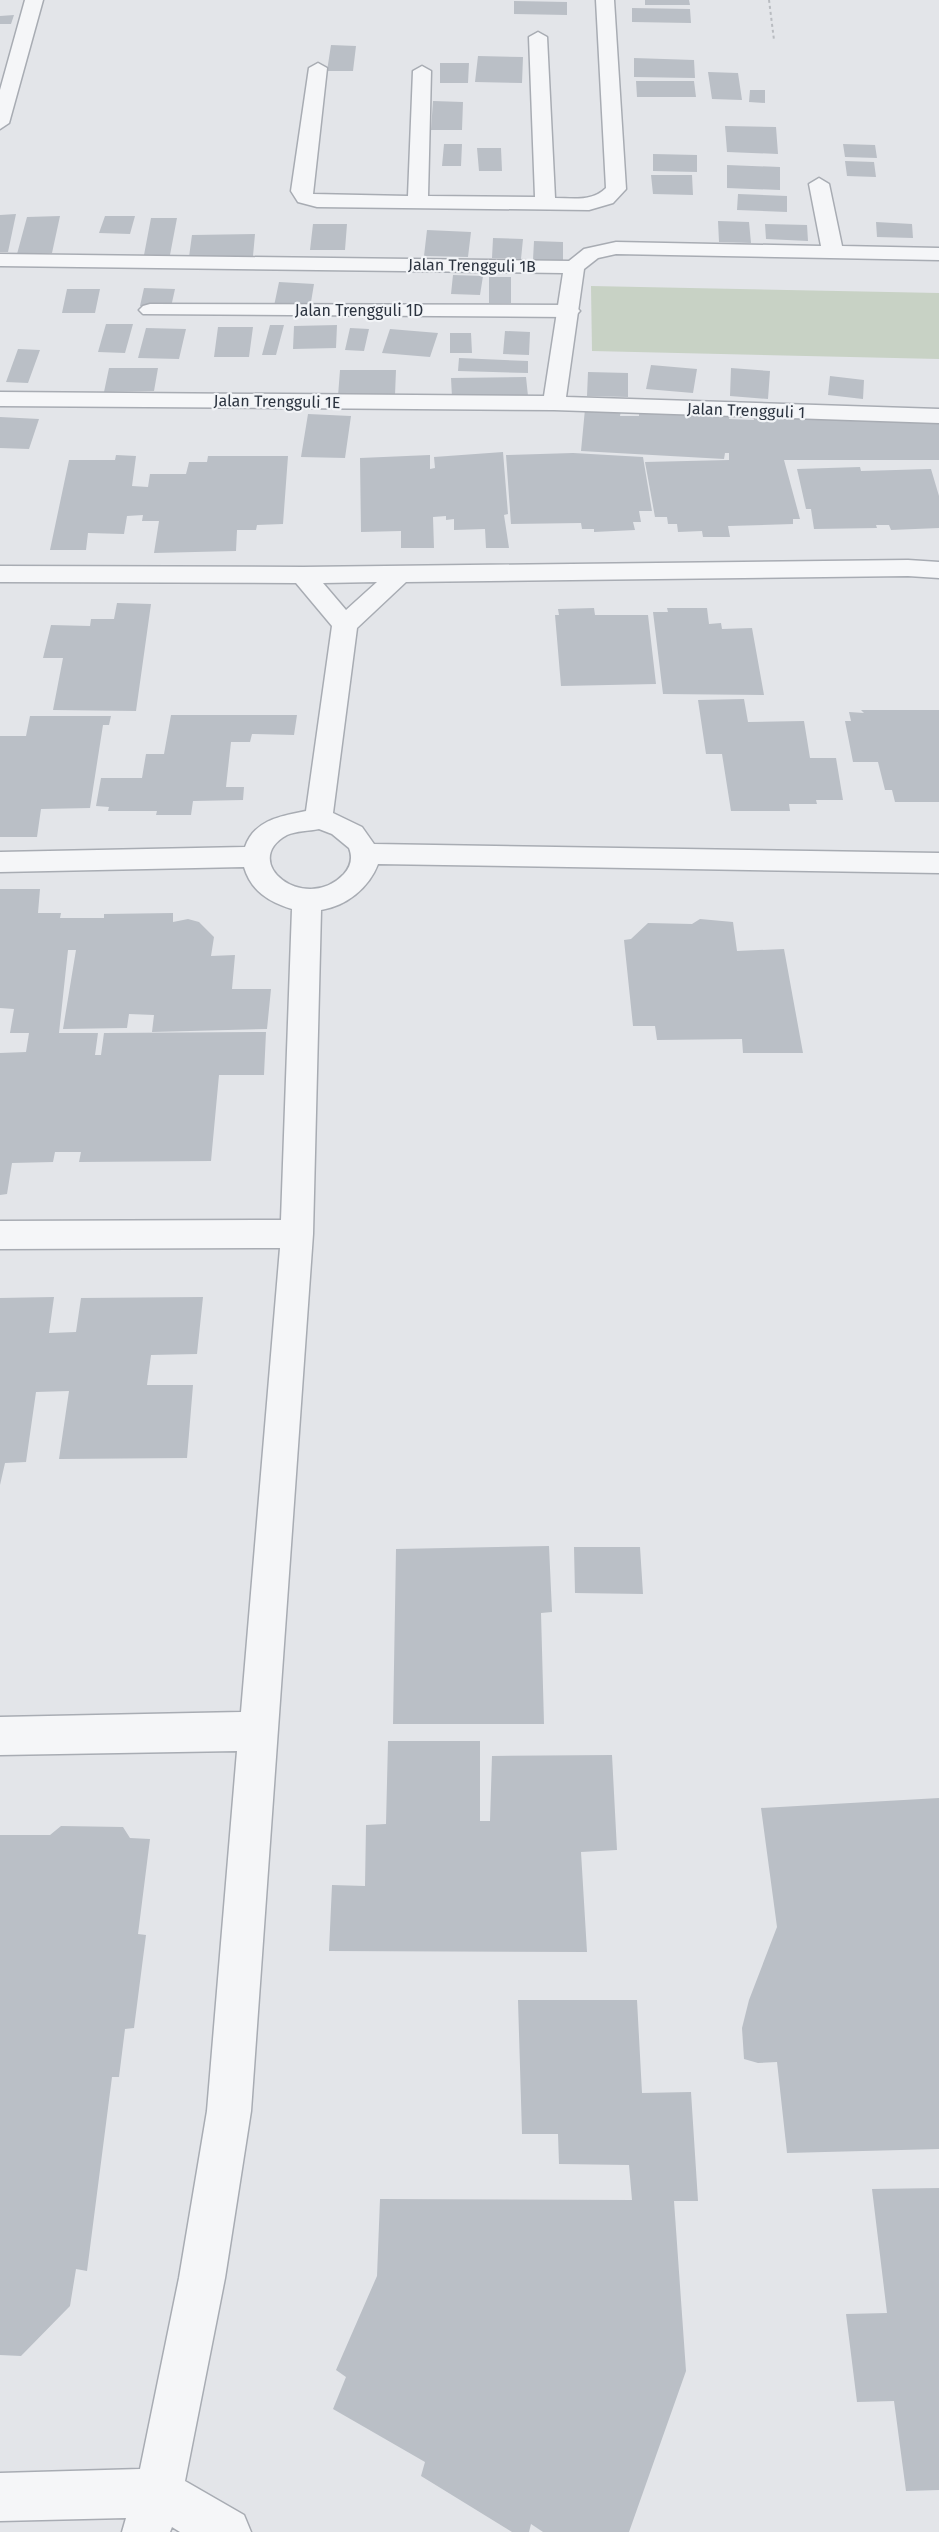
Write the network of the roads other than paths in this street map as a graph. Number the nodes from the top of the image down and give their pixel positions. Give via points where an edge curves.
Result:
1 (34, 0) edge
2 (605, 0) edge
3 (538, 37) dead end
4 (318, 68) dead end
5 (422, 70) dead end
6 (0, 123) edge
7 (819, 184) dead end
8 (418, 202) junction
9 (545, 204) junction
10 (590, 228) junction
11 (833, 253) junction
12 (939, 254) edge
13 (0, 260) edge
14 (573, 267) junction
15 (150, 310) dead end
16 (569, 311) junction
17 (0, 399) edge
18 (554, 404) junction
19 (939, 416) edge
20 (939, 570) edge
21 (401, 573) junction
22 (0, 574) edge
23 (303, 574) junction
24 (345, 625) junction
25 (318, 819) junction
26 (365, 854) junction
27 (254, 857) junction
28 (0, 862) edge
29 (939, 863) edge
30 (307, 900) junction
31 (297, 1234) junction
32 (0, 1235) edge
33 (260, 1731) junction
34 (0, 1736) edge
35 (0, 2497) edge
36 (153, 2513) edge
37 (227, 2532) edge

1 - 6 street
2 - 10 street via 616,189
3 - 9 street
4 - 8 street via 302,190 305,198
5 - 8 street
7 - 11 street
8 - 9 street
9 - 10 street
10 - 11 street via 616,248
10 - 14 street
11 - 12 street
13 - 14 street, Jalan Trengguli 1B
14 - 16 street
15 - 16 street, Jalan Trengguli 1D
16 - 18 street
17 - 18 street, Jalan Trengguli 1E
18 - 19 street, Jalan Trengguli 1
20 - 21 street
21 - 23 street
21 - 24 street
22 - 23 street
23 - 24 street
24 - 25 street
25 - 26 street via 350,830
25 - 27 street via 300,820 269,832
26 - 29 street
26 - 30 street via 356,880 343,890
27 - 28 street
27 - 30 street via 255,870 274,892
30 - 31 street
31 - 32 street
31 - 33 street
33 - 34 street
33 - 36 street via 229,2111 202,2278
35 - 36 street
36 - 37 street

